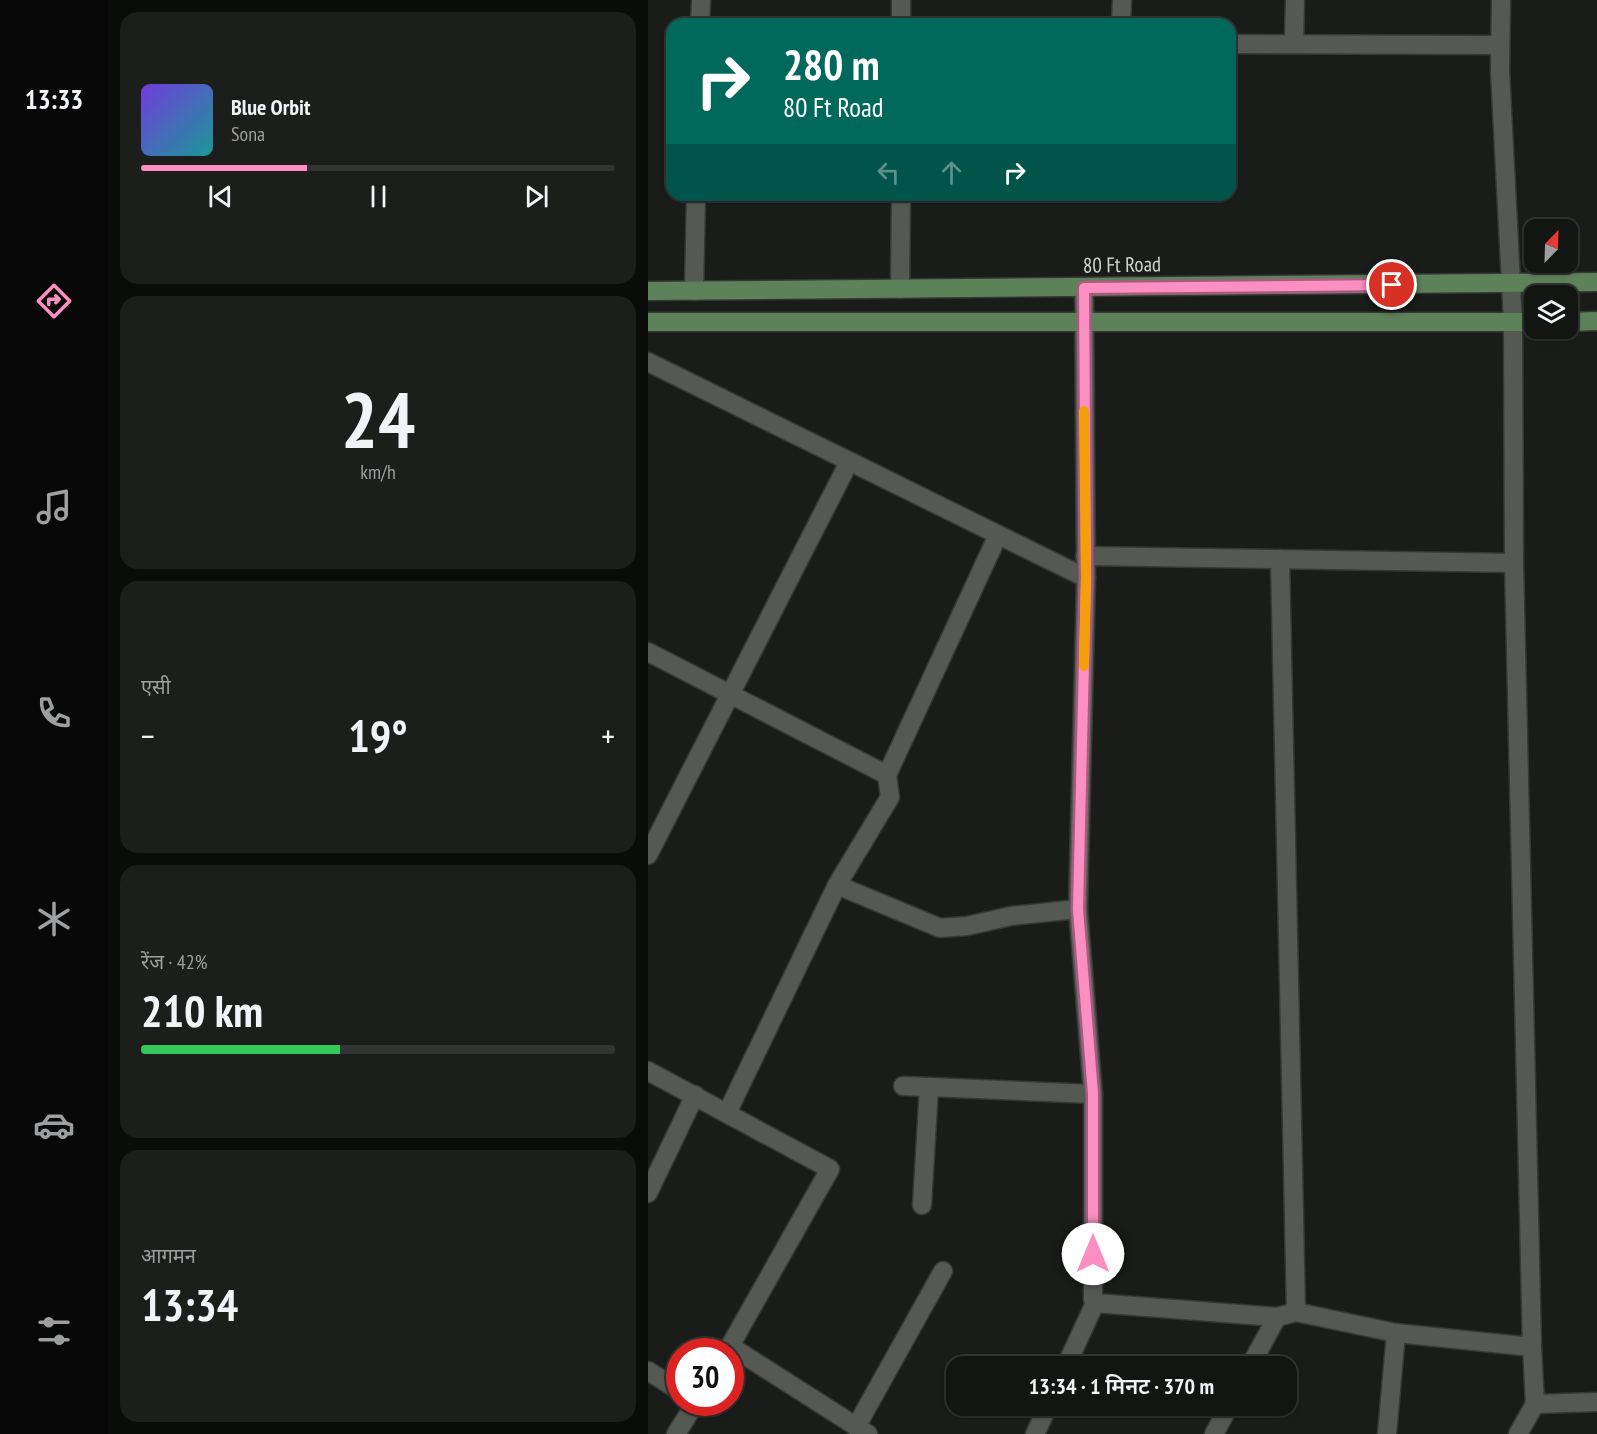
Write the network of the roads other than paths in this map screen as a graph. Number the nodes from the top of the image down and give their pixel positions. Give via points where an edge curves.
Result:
1 (701, 0) edge
2 (901, 0) edge
3 (1122, 0) edge
4 (1295, 0) edge
5 (1501, 0) edge
6 (700, 18) edge
7 (901, 18) edge
8 (1121, 18) edge
9 (1236, 44) edge
10 (1294, 44) junction
11 (1500, 45) junction
12 (696, 201) edge
13 (900, 201) edge
14 (1597, 282) edge
15 (1511, 284) junction
16 (1084, 288) junction
17 (900, 290) junction
18 (648, 291) edge
19 (694, 291) junction
20 (1084, 321) junction
21 (1597, 321) edge
22 (648, 322) edge
23 (1514, 322) junction
24 (1524, 322) edge
25 (1578, 322) edge
26 (648, 362) edge
27 (849, 462) junction
28 (998, 535) junction
29 (1085, 556) junction
30 (1280, 560) junction
31 (1514, 563) junction
32 (1086, 578) junction
33 (648, 652) edge
34 (730, 694) junction
35 (887, 776) junction
36 (648, 855) edge
37 (837, 885) junction
38 (1078, 909) junction
39 (648, 1071) edge
40 (903, 1086) dead end
41 (929, 1087) junction
42 (1093, 1094) junction
43 (695, 1095) junction
44 (727, 1113) junction
45 (648, 1193) edge
46 (922, 1205) dead end
47 (943, 1271) dead end
48 (1095, 1303) junction
49 (1296, 1312) junction
50 (1277, 1317) junction
51 (1395, 1333) junction
52 (734, 1338) edge
53 (1532, 1347) junction
54 (1071, 1356) edge
55 (1256, 1356) edge
56 (744, 1359) edge
57 (648, 1371) edge
58 (666, 1382) edge
59 (1597, 1402) edge
60 (1535, 1404) junction
61 (687, 1416) edge
62 (1043, 1416) edge
63 (1224, 1416) edge
64 (862, 1430) edge
65 (676, 1434) edge
66 (1035, 1434) edge
67 (1214, 1434) edge
68 (1387, 1434) edge
69 (1518, 1434) edge

1 - 6 street
2 - 7 street
3 - 8 street
4 - 10 street
5 - 11 street
9 - 10 street
10 - 11 street
11 - 15 street
12 - 19 street
13 - 17 street
14 - 15 main road, 80 Ft Road
15 - 16 main road, 80 Ft Road
15 - 23 street
16 - 17 main road, 80 Ft Road
16 - 20 street
17 - 19 main road, 80 Ft Road
18 - 19 main road, 80 Ft Road
20 - 22 main road
20 - 23 main road
20 - 29 street
21 - 25 main road
23 - 24 main road
23 - 31 street
26 - 27 street
27 - 28 street
27 - 34 street
28 - 32 street
28 - 35 street
29 - 30 street
29 - 32 street
30 - 31 street
30 - 49 street
31 - 53 street
32 - 38 street
33 - 34 street
34 - 35 street
34 - 36 street
35 - 37 street via 890,797
37 - 38 street via 940,928
37 - 44 street
38 - 42 street
39 - 43 street
40 - 41 street
41 - 42 street
41 - 46 street
42 - 48 street
43 - 44 street
43 - 45 street
44 - 52 street via 831,1169
47 - 64 street
48 - 50 street
48 - 54 street
49 - 50 street
49 - 51 street
50 - 55 street
51 - 53 street
51 - 68 street
53 - 60 street
56 - 64 street
57 - 58 street
59 - 60 street
60 - 69 street
61 - 65 street
62 - 66 street
63 - 67 street

